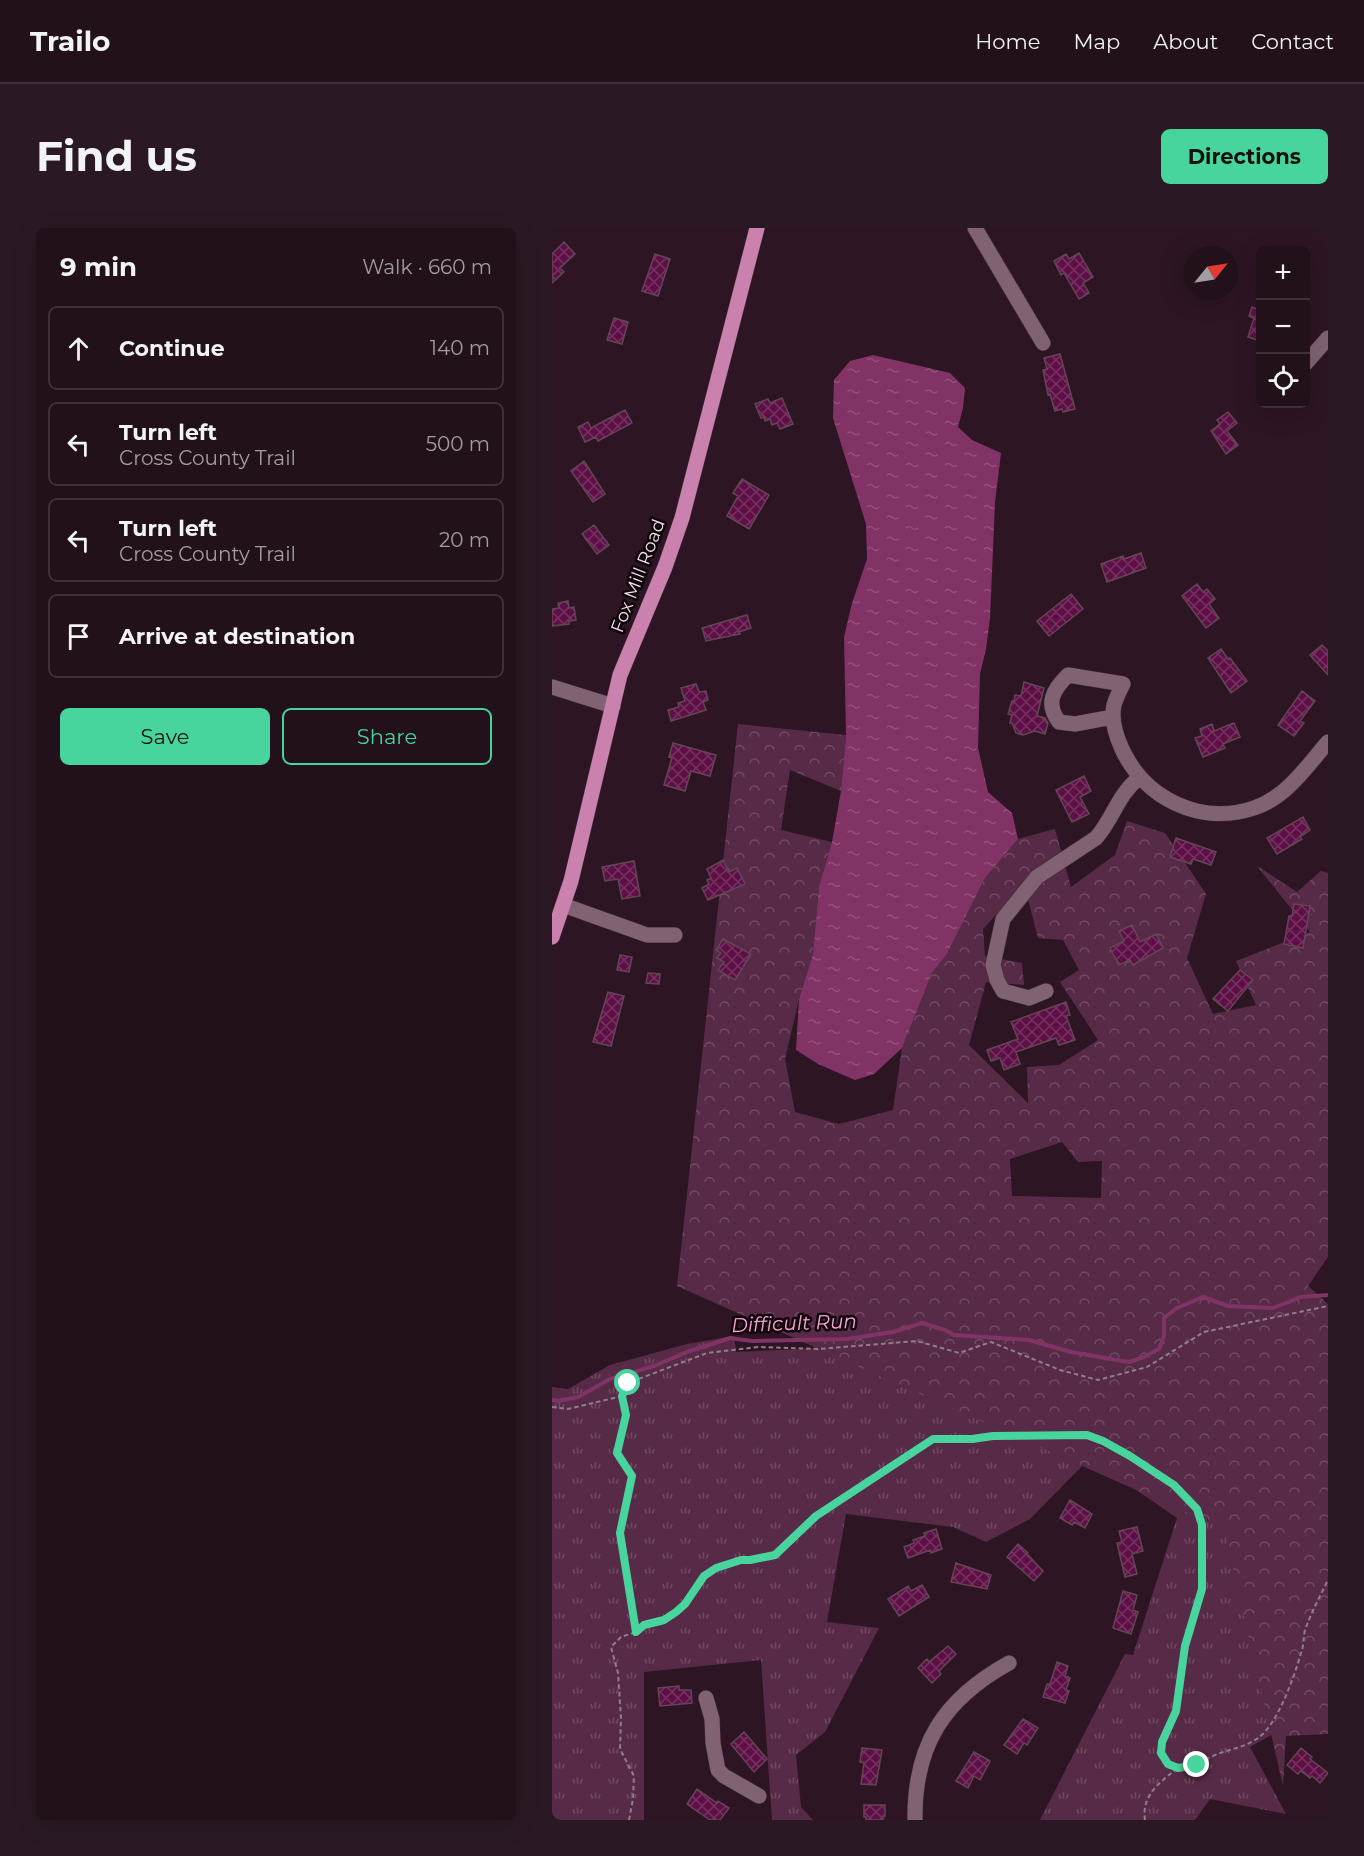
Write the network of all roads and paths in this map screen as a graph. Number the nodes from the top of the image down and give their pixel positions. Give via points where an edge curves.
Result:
1 (757, 228) edge
2 (975, 228) edge
3 (1328, 338) edge
4 (1043, 343) dead end
5 (1310, 358) edge
6 (552, 687) edge
7 (613, 706) junction
8 (1113, 717) junction
9 (1328, 742) edge
10 (1139, 778) junction
11 (564, 905) junction
12 (675, 936) dead end
13 (552, 937) edge
14 (1046, 991) dead end
15 (1328, 1306) edge
16 (622, 1396) junction
17 (552, 1407) edge
18 (1328, 1580) edge
19 (636, 1632) junction
20 (1010, 1663) dead end
21 (706, 1698) dead end
22 (1178, 1768) junction
23 (759, 1796) dead end
24 (629, 1820) edge
25 (915, 1820) edge
26 (1145, 1820) edge

1 - 7 main road, Fox Mill Road via 682,518 620,675
2 - 4 street
3 - 5 street
6 - 7 street
7 - 11 main road, Fox Mill Road
8 - 8 street via 1123,684 1068,675 1052,697 1052,713 1059,722 1075,724
8 - 10 street via 1119,743
9 - 10 street via 1298,778 1273,800 1236,813 1184,808 1165,799
10 - 14 street via 1117,803 1102,832 1037,877 1003,919 993,965 997,980 1004,991 1029,998
11 - 12 street via 647,935
11 - 13 main road, Fox Mill Road
15 - 16 path via 1204,1332 1147,1367 1098,1380 1060,1370 991,1342 959,1353 917,1341 818,1349 758,1347 707,1353 628,1383
16 - 17 path via 567,1409
16 - 19 path via 626,1415 617,1453 632,1476 620,1533
18 - 22 path via 1304,1634 1302,1651 1280,1707 1259,1738 1197,1765
19 - 22 path via 676,1612 704,1576 716,1568 775,1555 816,1516 933,1439 1087,1435 1130,1456 1174,1485 1197,1509 1202,1525 1202,1589 1185,1646 1176,1711 1162,1742 1161,1753 1168,1764
19 - 24 path via 621,1637 611,1647 618,1673 620,1749 634,1776
20 - 25 street via 990,1674 943,1718 930,1740 917,1777
21 - 23 street via 718,1770
22 - 26 path via 1152,1788

